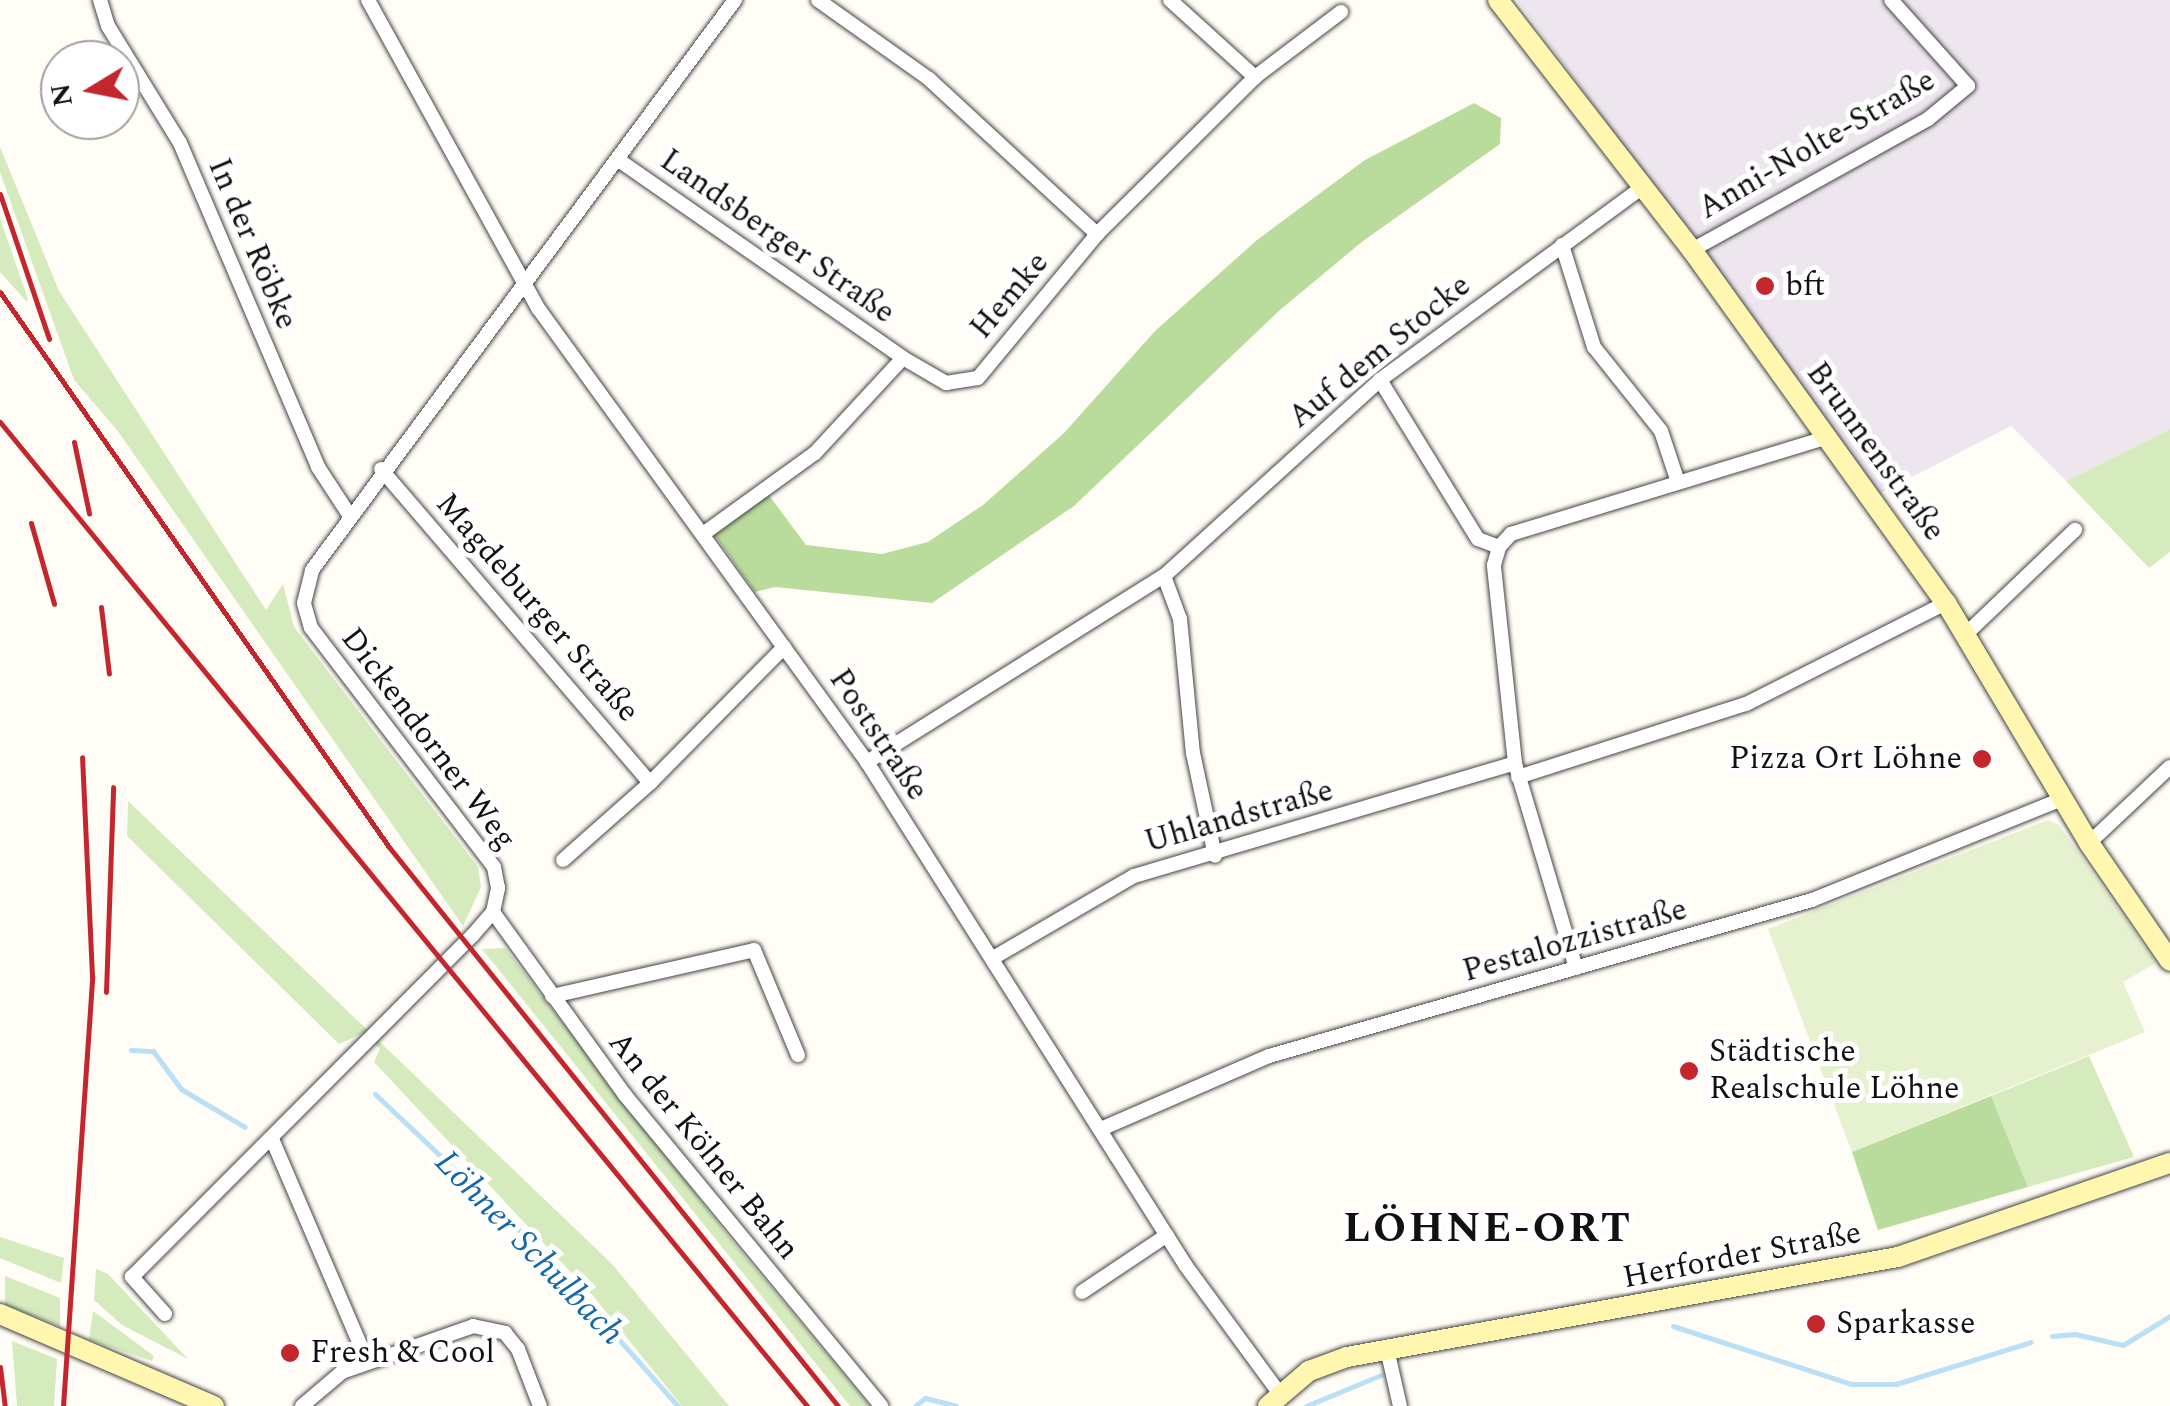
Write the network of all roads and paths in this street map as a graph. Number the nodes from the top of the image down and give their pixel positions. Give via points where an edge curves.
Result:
1 (100, 0) edge
2 (368, 0) edge
3 (735, 0) edge
4 (818, 0) edge
5 (1170, 0) edge
6 (1498, 0) edge
7 (1891, 0) edge
8 (1340, 12) dead end
9 (1255, 77) junction
10 (620, 160) junction
11 (1643, 187) junction
12 (1097, 234) junction
13 (1562, 245) junction
14 (1692, 250) junction
15 (524, 280) junction
16 (903, 358) junction
17 (1380, 380) junction
18 (1828, 436) junction
19 (381, 470) junction
20 (1678, 482) junction
21 (348, 514) junction
22 (2074, 530) dead end
23 (703, 534) junction
24 (1498, 547) junction
25 (1164, 576) junction
26 (1946, 603) junction
27 (1966, 634) junction
28 (784, 647) junction
29 (866, 762) junction
30 (2170, 767) edge
31 (1517, 770) junction
32 (650, 783) junction
33 (2062, 798) junction
34 (2089, 843) junction
35 (1215, 856) junction
36 (563, 860) dead end
37 (493, 912) junction
38 (993, 958) junction
39 (2170, 961) edge
40 (1576, 968) junction
41 (552, 996) junction
42 (798, 1054) dead end
43 (1101, 1129) junction
44 (272, 1139) junction
45 (2170, 1163) edge
46 (1167, 1235) junction
47 (1082, 1292) dead end
48 (0, 1314) edge
49 (166, 1314) dead end
50 (1387, 1349) junction
51 (367, 1362) junction
52 (1274, 1400) edge
53 (214, 1406) edge
54 (302, 1406) edge
55 (540, 1406) edge
56 (881, 1406) edge
57 (1400, 1406) edge

1 - 21 street, In der Röbke via 108,26 180,143 318,466
2 - 15 street, Poststraße
3 - 10 street, Dickendorner Weg
4 - 12 street via 929,79
5 - 9 street
6 - 11 street, Brunnenstraße
7 - 14 street, Anni-Nolte-Straße via 1968,86 1928,119
8 - 9 street, Hemke
9 - 12 street, Hemke
10 - 15 street, Dickendorner Weg
10 - 16 street, Landsberger Straße
11 - 13 street, Auf dem Stocke
11 - 14 street, Brunnenstraße
12 - 16 street, Hemke via 978,378 946,383
13 - 17 street, Auf dem Stocke
13 - 20 street via 1594,346 1661,431
14 - 18 street, Brunnenstraße
15 - 19 street, Dickendorner Weg
15 - 23 street, Poststraße via 590,384
16 - 23 street via 815,453
17 - 24 street via 1478,539
17 - 25 street, Auf dem Stocke
18 - 20 street
18 - 26 street, Brunnenstraße
19 - 21 street, Dickendorner Weg
19 - 32 street, Magdeburger Straße
20 - 24 street via 1511,534
21 - 37 street, Dickendorner Weg via 312,570 304,604 310,628 494,868
22 - 27 street
23 - 28 street, Poststraße
24 - 31 street via 1494,565
25 - 29 street, Auf dem Stocke
25 - 35 street via 1180,619 1193,754
26 - 27 street, Brunnenstraße
26 - 31 street, Uhlandstraße via 1746,704
27 - 33 street, Brunnenstraße
28 - 29 street, Poststraße
28 - 32 street
29 - 38 street, Poststraße
30 - 34 street
31 - 35 street, Uhlandstraße
31 - 40 street
32 - 36 street
33 - 34 street, Brunnenstraße
33 - 40 street, Pestalozzistraße via 1812,900
34 - 39 street, Brunnenstraße
35 - 38 street, Uhlandstraße via 1134,876
37 - 41 street, An der Kölner Bahn
37 - 44 street
38 - 43 street, Poststraße
40 - 43 street, Pestalozzistraße via 1269,1056
41 - 42 street via 754,950
41 - 56 street, An der Kölner Bahn via 732,1230
43 - 46 street, Poststraße
44 - 49 street via 132,1278
44 - 51 street
45 - 50 street, Herforder Straße via 1898,1256
46 - 47 street
46 - 52 street, Poststraße
48 - 53 street
50 - 52 street, Herforder Straße via 1309,1371
50 - 57 street
51 - 54 street via 342,1372
51 - 55 street via 457,1329 489,1327 518,1350

